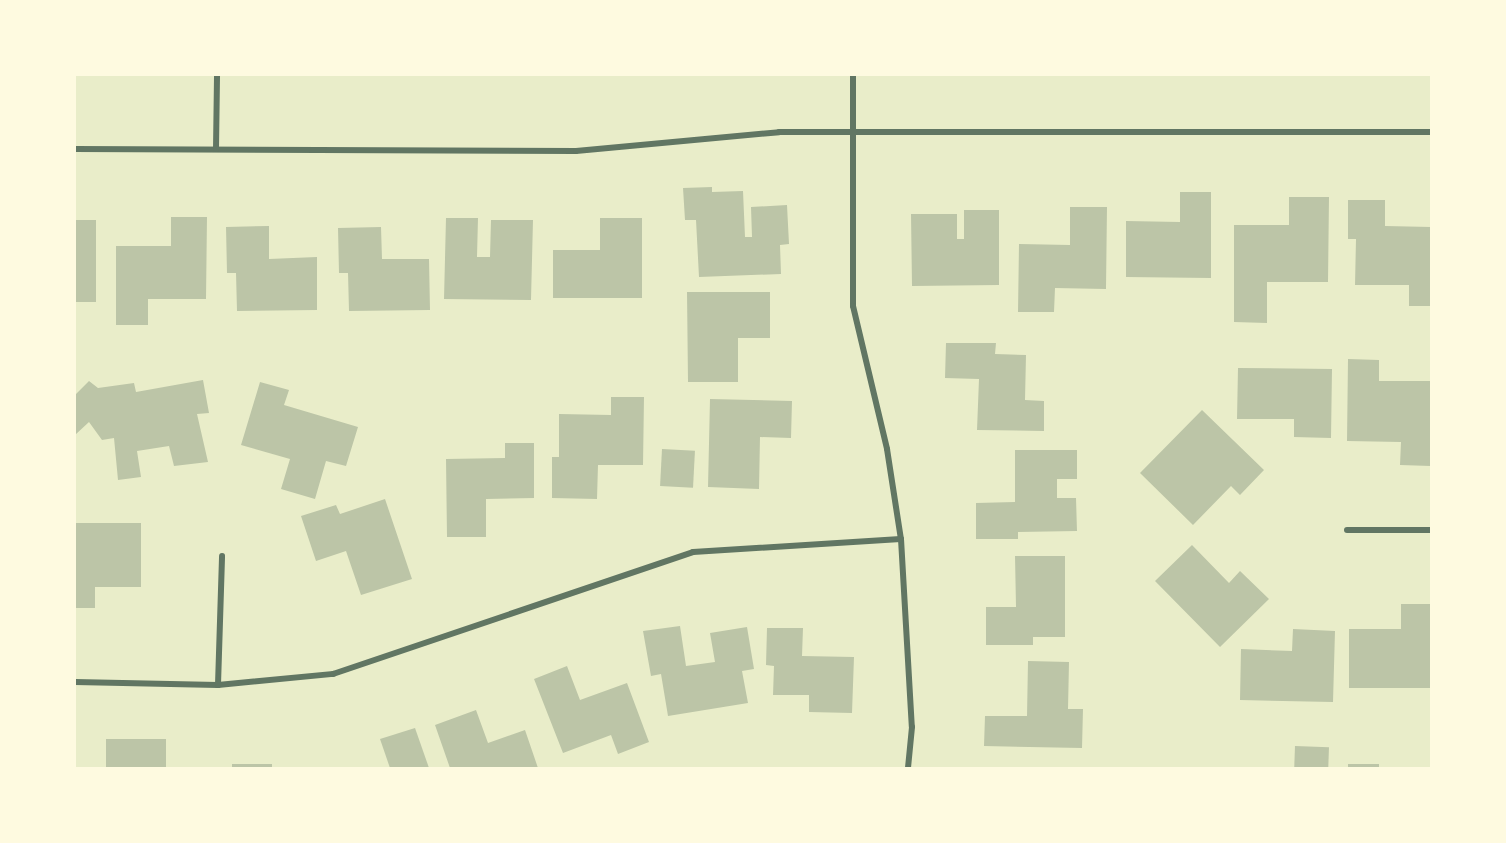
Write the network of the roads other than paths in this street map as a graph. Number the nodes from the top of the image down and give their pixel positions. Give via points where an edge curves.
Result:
1 (217, 75) edge
2 (853, 75) edge
3 (852, 132) junction
4 (1431, 132) edge
5 (75, 149) edge
6 (216, 149) junction
7 (1347, 530) dead end
8 (1431, 530) edge
9 (901, 539) junction
10 (222, 556) dead end
11 (75, 682) edge
12 (218, 685) junction
13 (908, 768) edge

1 - 6 street
2 - 3 street
3 - 4 street
3 - 6 street via 779,132 576,151
3 - 9 street via 853,306 887,449
5 - 6 street
7 - 8 street
9 - 12 street via 693,552 333,674
9 - 13 street via 912,727
10 - 12 street
11 - 12 street

